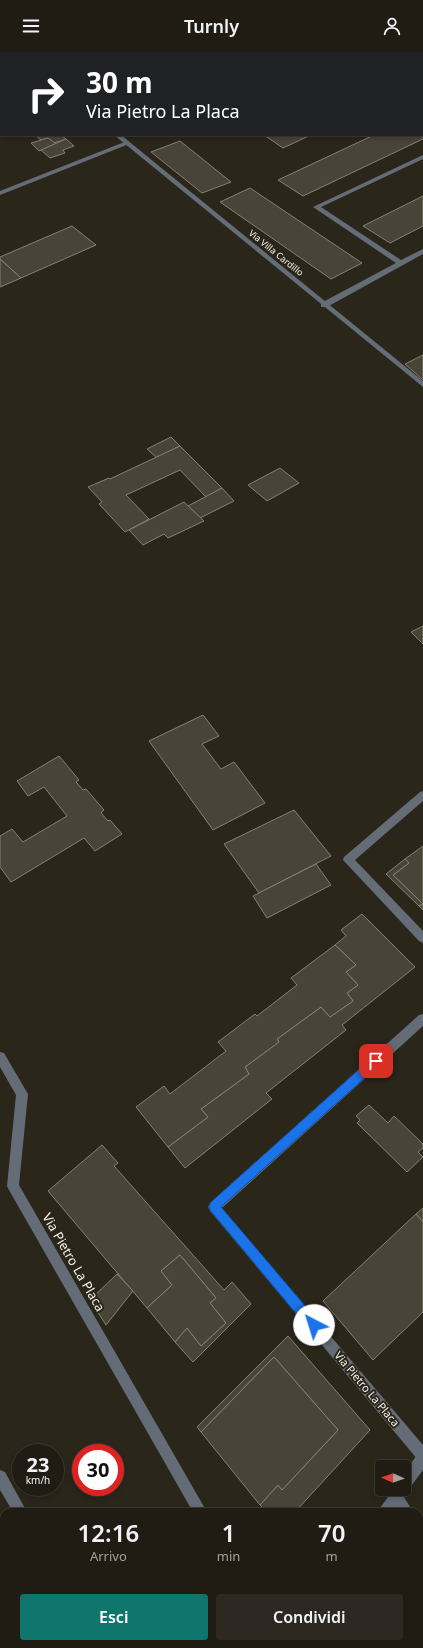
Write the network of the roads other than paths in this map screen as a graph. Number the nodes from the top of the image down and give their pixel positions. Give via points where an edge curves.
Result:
1 (118, 136) edge
2 (127, 143) junction
3 (423, 157) edge
4 (0, 193) edge
5 (423, 251) edge
6 (401, 263) junction
7 (324, 305) junction
8 (423, 385) edge
9 (423, 795) edge
10 (423, 938) edge
11 (423, 1019) edge
12 (0, 1056) edge
13 (423, 1455) edge
14 (423, 1458) edge
15 (411, 1476) edge
16 (0, 1477) edge
17 (397, 1496) edge
18 (402, 1496) edge
19 (18, 1508) edge
20 (198, 1508) edge
21 (387, 1508) edge
22 (405, 1508) edge

1 - 2 street, Via Villa Cardillo
2 - 4 street
2 - 7 street, Via Villa Cardillo
3 - 6 street via 316,207
5 - 6 street
6 - 7 street
7 - 8 street, Via Villa Cardillo
9 - 10 street via 348,860
11 - 13 street, Via Pietro La Placa via 214,1207
12 - 20 street, Via Pietro La Placa via 22,1094 13,1186
14 - 15 street
16 - 19 street
17 - 21 street
18 - 22 street

